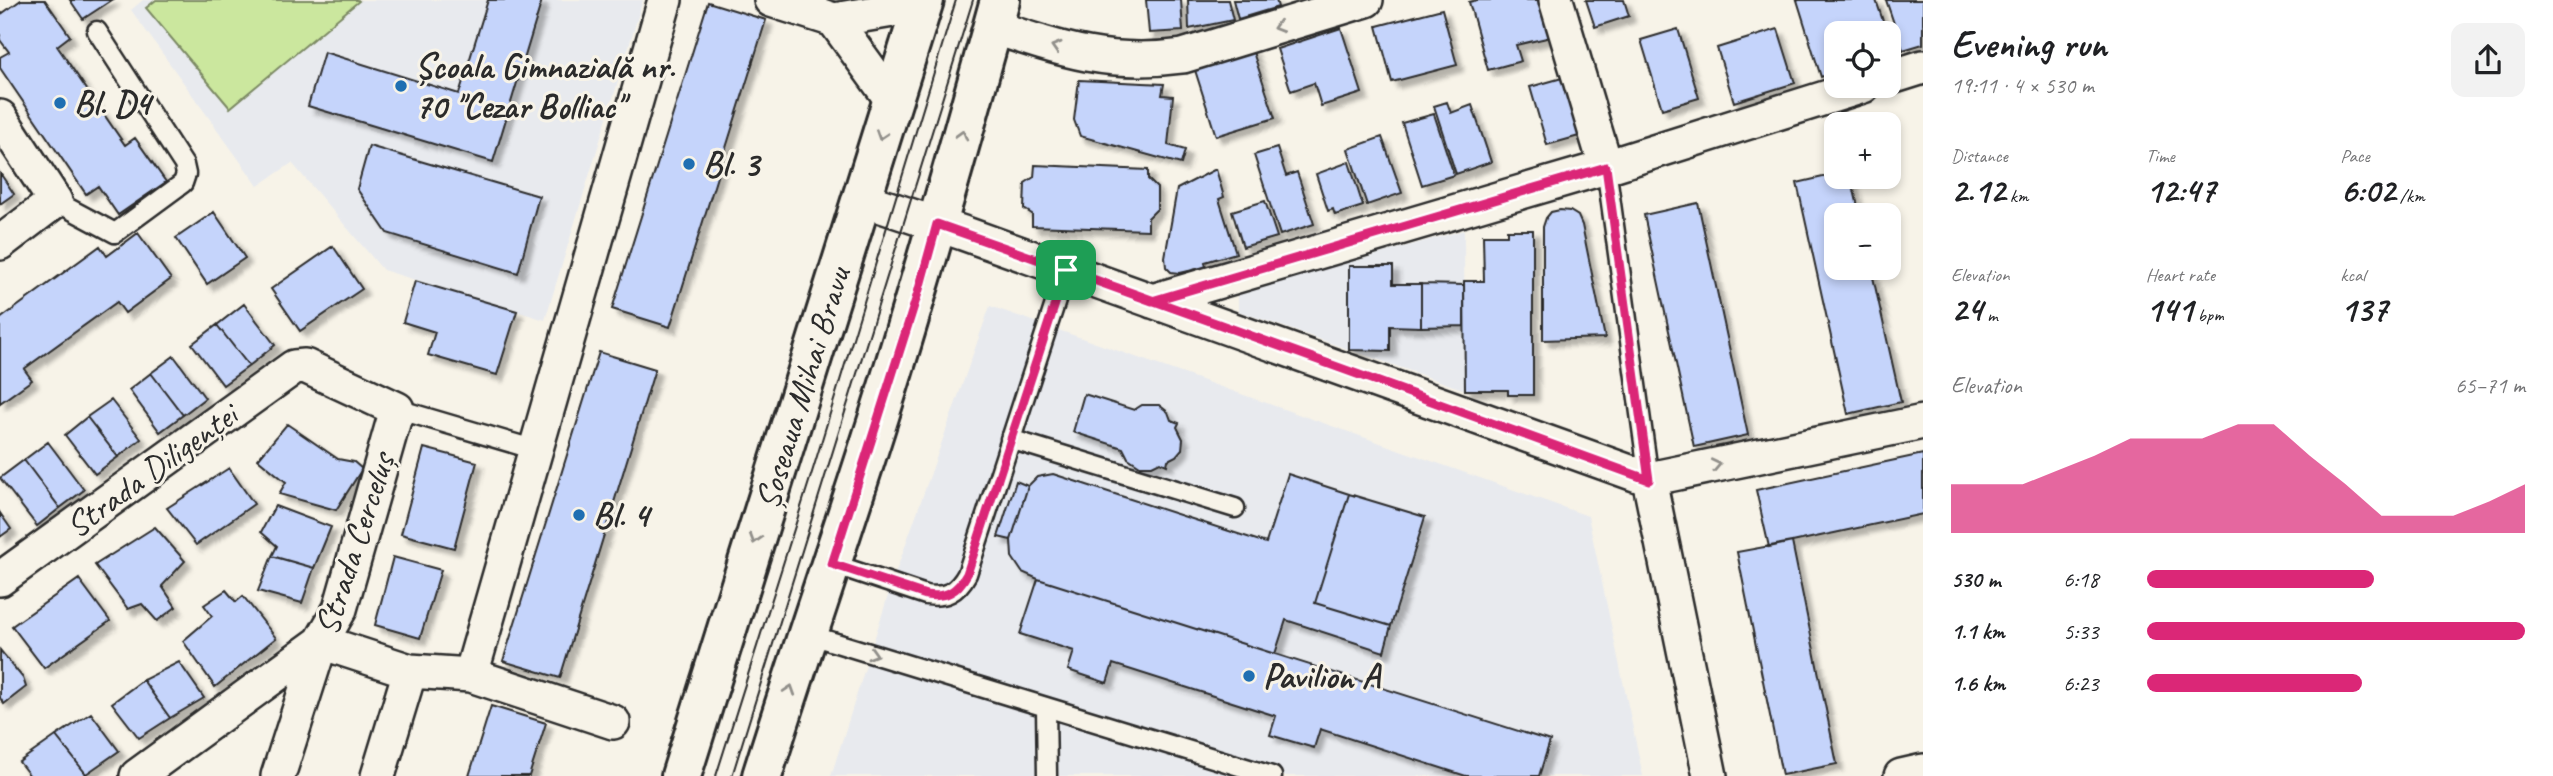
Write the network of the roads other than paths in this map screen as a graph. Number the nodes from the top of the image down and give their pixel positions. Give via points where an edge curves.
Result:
1 (665, 0) edge
2 (771, 0) edge
3 (1366, 0) edge
4 (1556, 0) edge
5 (923, 3) edge
6 (997, 13) edge
7 (834, 20) junction
8 (97, 31) dead end
9 (1923, 67) edge
10 (1901, 74) edge
11 (1825, 98) edge
12 (892, 100) junction
13 (0, 117) edge
14 (1606, 167) junction
15 (861, 198) junction
16 (55, 201) junction
17 (937, 224) junction
18 (0, 243) edge
19 (1066, 270) junction
20 (1152, 301) junction
21 (304, 366) joint
22 (397, 409) junction
23 (1923, 422) edge
24 (1010, 439) junction
25 (536, 450) junction
26 (1649, 480) junction
27 (1235, 508) dead end
28 (832, 564) junction
29 (0, 579) edge
30 (807, 634) junction
31 (321, 642) junction
32 (410, 671) junction
33 (471, 675) junction
34 (1046, 707) junction
35 (613, 722) dead end
36 (1923, 771) edge
37 (137, 776) edge
38 (278, 776) edge
39 (378, 776) edge
40 (681, 776) edge
41 (762, 776) edge
42 (1047, 776) edge
43 (1272, 776) edge
44 (1710, 776) edge
45 (1901, 776) edge

1 - 25 street
2 - 7 street
3 -> 6 street via 1184,56 1152,60 1094,57
4 - 14 street
5 - 7 street
5 - 12 main road, Șoseaua Mihai Bravu
17 -> 6 main road
7 - 12 street
8 - 16 lane via 186,174 183,183 116,233
9 - 10 street
11 - 14 street
12 -> 15 main road, Șoseaua Mihai Bravu
13 - 16 street
14 - 20 street
14 - 26 lane
15 - 17 street
15 -> 40 main road, Șoseaua Mihai Bravu
16 - 18 street
17 - 19 street
17 - 28 main road
19 - 20 street
19 - 24 lane
20 - 26 street
21 - 22 street, Strada Cerceluș
21 - 29 street, Strada Diligenței via 294,367
22 - 25 lane
22 - 31 street, Strada Cerceluș via 340,608
26 -> 23 street
24 - 27 lane
24 - 28 lane via 967,574 952,593 926,595
25 - 33 street
26 - 44 street
28 - 30 main road
30 -> 34 lane
41 -> 30 main road
31 - 32 street
31 - 37 street
31 - 38 street, Strada Cerceluș
32 - 33 street
32 - 39 street
33 - 35 street
34 - 42 lane
34 - 43 lane
36 - 45 street

